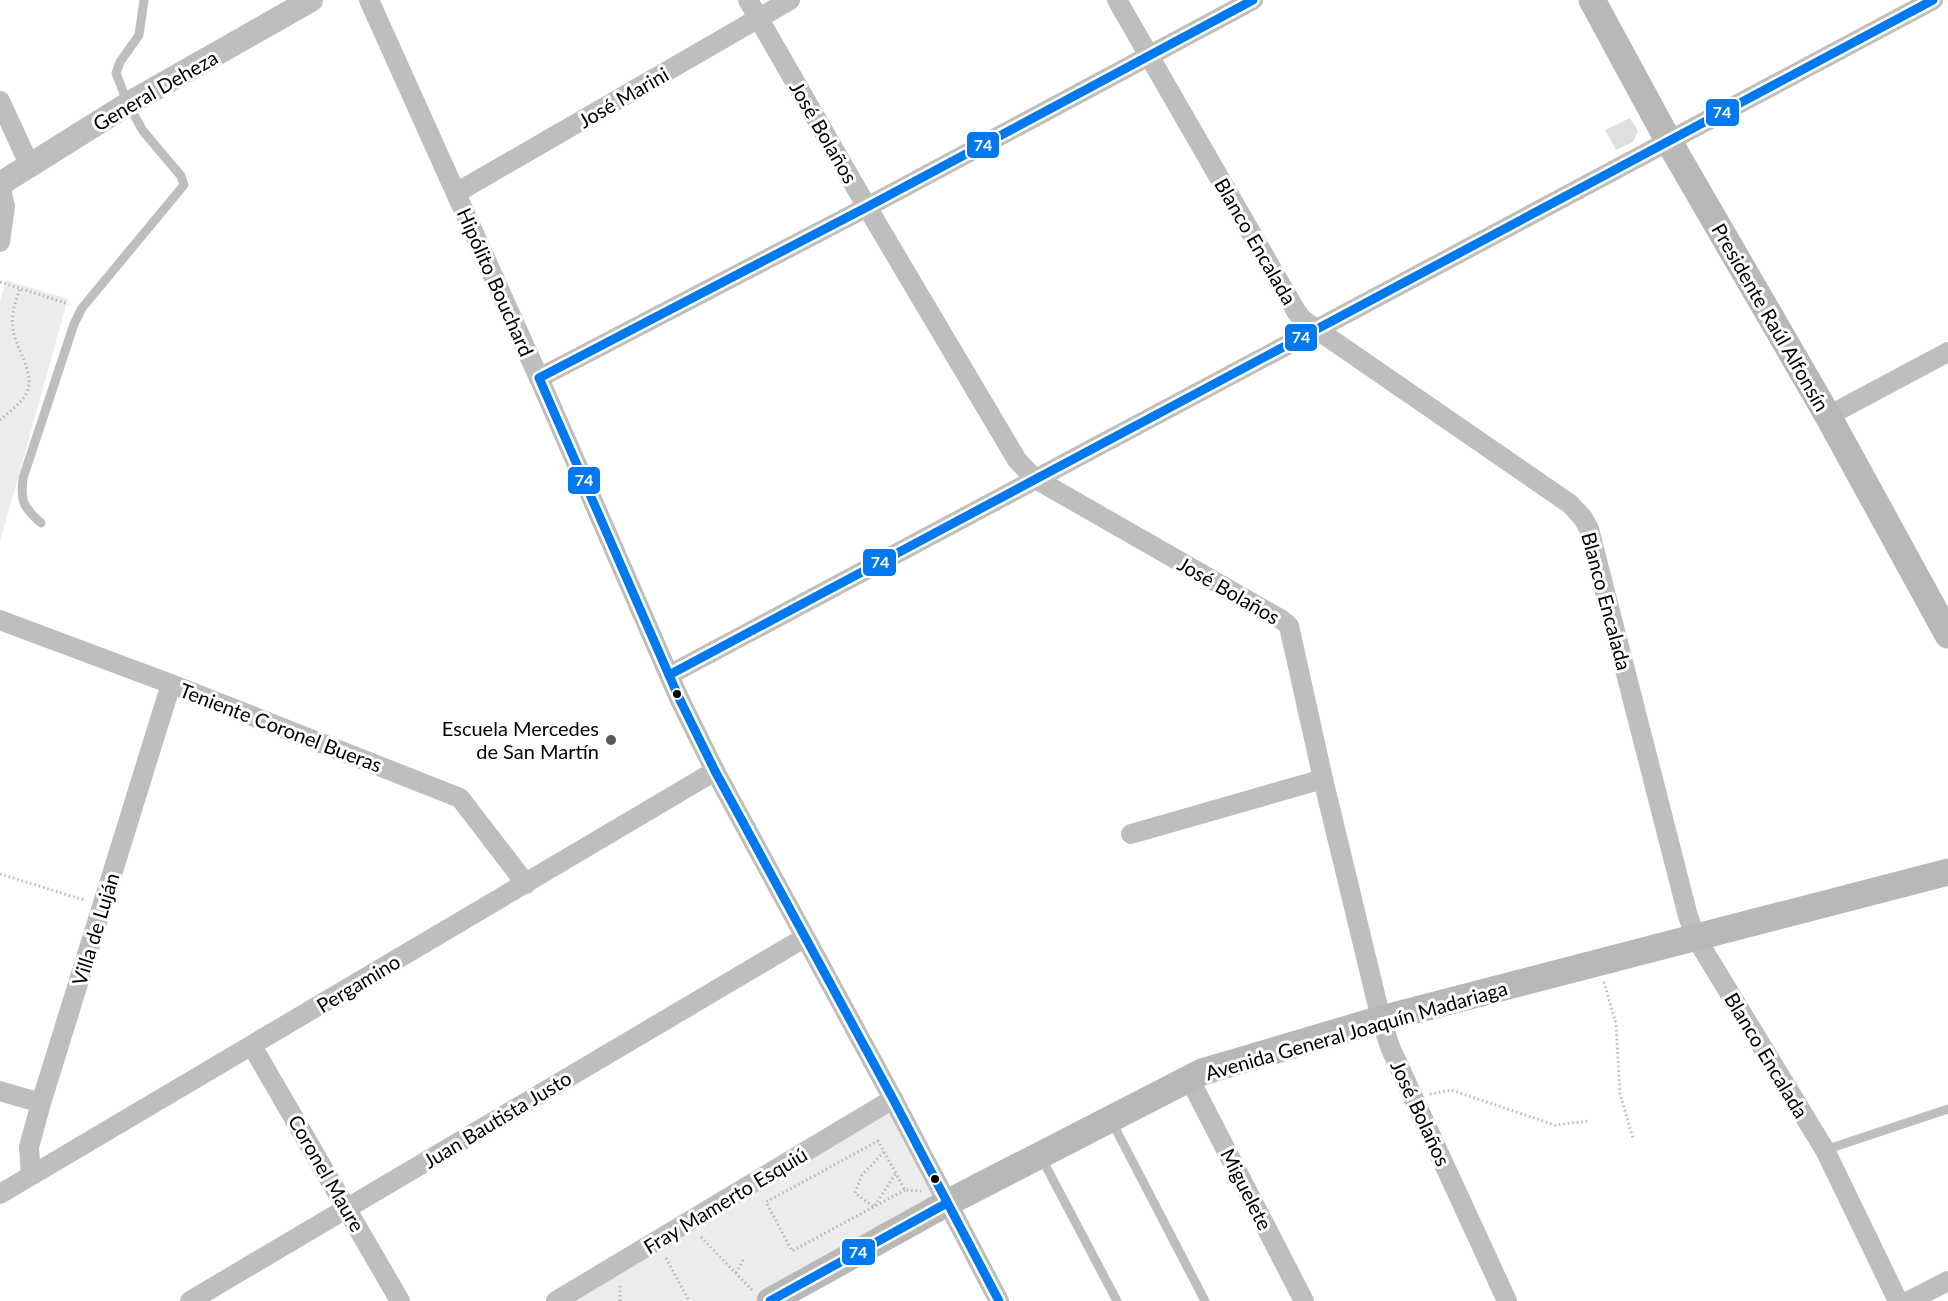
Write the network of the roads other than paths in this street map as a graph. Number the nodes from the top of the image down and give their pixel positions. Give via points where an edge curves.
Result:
1 (144, 0) edge
2 (311, 0) edge
3 (369, 0) edge
4 (748, 0) edge
5 (790, 0) edge
6 (1117, 0) edge
7 (1253, 0) edge
8 (1592, 0) edge
9 (1933, 0) edge
10 (759, 19) junction
11 (1150, 56) junction
12 (0, 101) edge
13 (128, 104) junction
14 (1668, 140) junction
15 (30, 166) junction
16 (0, 185) edge
17 (456, 193) junction
18 (867, 207) junction
19 (0, 242) edge
20 (1316, 331) junction
21 (1948, 352) edge
22 (539, 378) junction
23 (1828, 416) junction
24 (1034, 478) junction
25 (41, 523) dead end
26 (0, 621) edge
27 (1948, 635) edge
28 (669, 675) junction
29 (171, 684) junction
30 (715, 771) junction
31 (1323, 779) junction
32 (1131, 834) dead end
33 (1948, 872) edge
34 (526, 884) junction
35 (804, 938) junction
36 (1696, 938) junction
37 (1381, 1019) junction
38 (252, 1046) junction
39 (1190, 1078) junction
40 (0, 1091) edge
41 (893, 1099) junction
42 (41, 1103) junction
43 (1948, 1109) edge
44 (1111, 1119) junction
45 (1825, 1150) junction
46 (1041, 1156) junction
47 (31, 1175) junction
48 (0, 1194) edge
49 (944, 1198) junction
50 (347, 1207) junction
51 (1948, 1281) edge
52 (763, 1298) edge
53 (190, 1301) edge
54 (400, 1301) edge
55 (556, 1301) edge
56 (999, 1301) edge
57 (1117, 1301) edge
58 (1205, 1301) edge
59 (1304, 1301) edge
60 (1508, 1301) edge
61 (1898, 1301) edge
62 (1909, 1301) edge

1 - 13 lane via 139,35 116,73
2 - 13 street, General Deheza
3 - 17 street, Hipólito Bouchard
4 - 10 street, José Bolaños
5 - 10 street, José Marini
6 - 11 street, Blanco Encalada
7 - 11 street
8 - 14 main road, Presidente Raúl Alfonsín
9 - 14 street
10 - 17 street, José Marini
10 - 18 street, José Bolaños
11 - 18 street
11 - 20 street, Blanco Encalada via 1296,311
12 - 15 street
13 - 15 street, General Deheza
13 - 25 lane via 143,131 184,185 82,308 66,345 23,478 26,510
14 - 20 street
14 - 23 main road, Presidente Raúl Alfonsín
15 - 16 street, General Deheza
16 - 19 street via 5,206
17 - 22 street, Hipólito Bouchard
18 - 22 street
18 - 24 street, José Bolaños via 1017,460
20 - 24 street
20 - 36 street, Blanco Encalada via 1570,504 1583,518
21 - 23 street
22 - 28 street, Hipólito Bouchard
23 - 27 main road, Presidente Raúl Alfonsín
24 - 28 street
24 - 31 street, José Bolaños via 1289,626
26 - 29 street, Teniente Coronel Bueras
28 - 30 street, Hipólito Bouchard
29 - 34 street, Teniente Coronel Bueras via 459,798
29 - 42 street, Villa de Luján
30 - 34 street, Pergamino
30 - 35 street, Hipólito Bouchard
31 - 32 street
31 - 37 street, José Bolaños
33 - 36 main road, Avenida General Joaquín Madariaga
34 - 38 street, Pergamino
35 - 41 street, Hipólito Bouchard
35 - 50 street, Juan Bautista Justo
36 - 37 main road, Avenida General Joaquín Madariaga
36 - 45 street, Blanco Encalada
37 - 39 main road, Avenida General Joaquín Madariaga
37 - 60 street, José Bolaños via 1390,1047
38 - 47 street, Pergamino
38 - 50 street, Coronel Maure
39 - 44 main road, Avenida General Joaquín Madariaga
39 - 59 street, Miguelete
40 - 42 street
41 - 49 street, Hipólito Bouchard
41 - 55 street, Fray Mamerto Esquiú
42 - 47 street, Villa de Luján via 29,1147
43 - 45 lane
44 - 46 main road, Avenida General Joaquín Madariaga
44 - 58 lane
45 - 61 street, Blanco Encalada
46 - 49 main road, Avenida General Joaquín Madariaga
46 - 57 lane
47 - 48 street, Pergamino
49 - 52 main road, Avenida General Joaquín Madariaga
49 - 56 street, Hipólito Bouchard
50 - 53 street, Juan Bautista Justo
50 - 54 street, Coronel Maure
51 - 62 street

